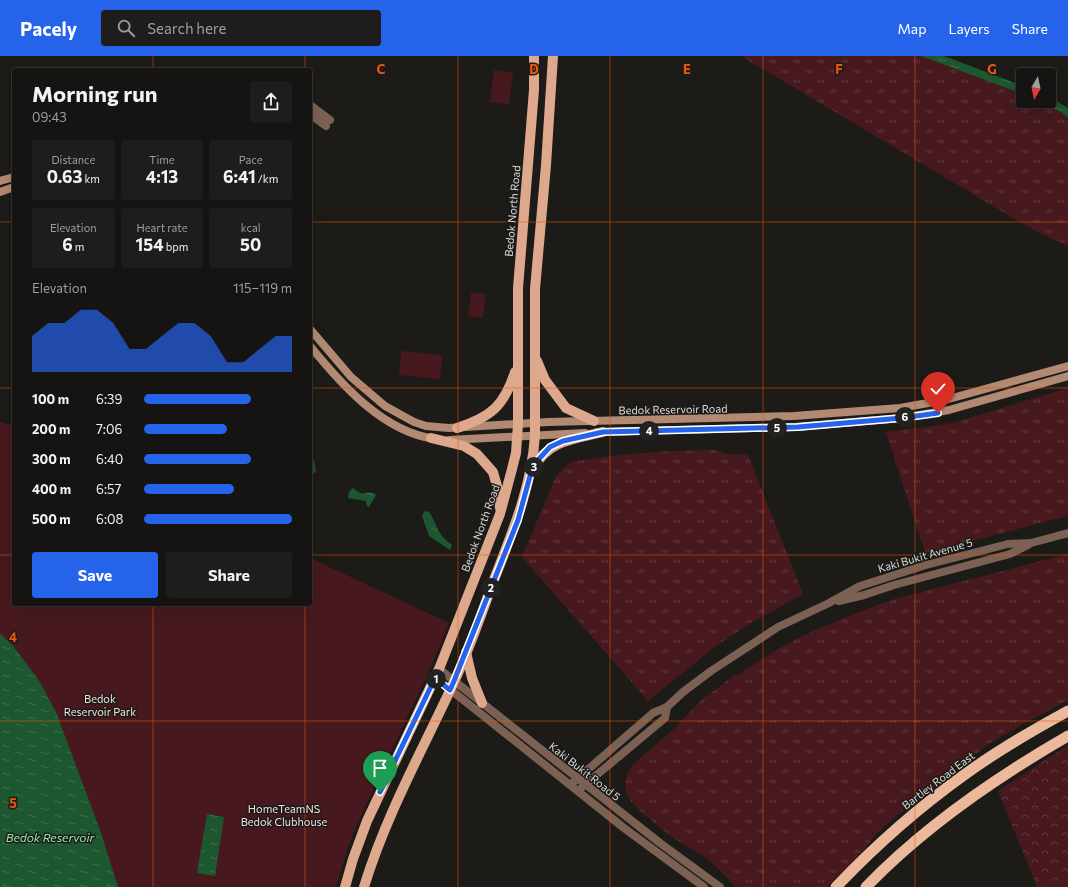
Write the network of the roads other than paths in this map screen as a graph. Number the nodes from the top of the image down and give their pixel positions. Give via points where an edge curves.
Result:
1 (534, 56) edge
2 (553, 56) edge
3 (312, 110) edge
4 (328, 123) dead end
5 (12, 178) edge
6 (0, 181) edge
7 (12, 188) edge
8 (0, 192) edge
9 (312, 331) edge
10 (312, 348) edge
11 (535, 358) junction
12 (518, 365) junction
13 (1068, 366) edge
14 (1068, 376) edge
15 (594, 421) junction
16 (535, 423) junction
17 (518, 424) junction
18 (457, 428) junction
19 (603, 432) junction
20 (535, 434) junction
21 (518, 436) junction
22 (431, 438) junction
23 (530, 476) junction
24 (500, 514) junction
25 (1068, 533) edge
26 (466, 652) junction
27 (437, 674) junction
28 (452, 686) junction
29 (482, 703) junction
30 (667, 707) junction
31 (1068, 711) edge
32 (1068, 736) edge
33 (577, 779) junction
34 (570, 785) junction
35 (585, 785) junction
36 (577, 791) junction
37 (345, 887) edge
38 (364, 887) edge
39 (704, 887) edge
40 (720, 887) edge
41 (836, 887) edge
42 (866, 887) edge

1 - 12 main road, Bedok North Road via 518,288
2 - 11 main road via 535,289
3 - 4 street
5 - 6 main road
7 - 8 main road
9 - 18 main road, Bedok Reservoir Road via 351,377 385,406 420,424
10 - 22 main road, Bedok Reservoir Road via 369,407 402,429
11 - 15 main road via 545,380 566,408
11 - 16 main road
12 - 17 main road, Bedok North Road
12 - 18 main road via 510,389 497,407 488,415
13 - 15 main road, Bedok Reservoir Road via 945,400 900,408 794,416
14 - 19 main road, Bedok Reservoir Road via 949,410 908,417 798,427
15 - 16 main road, Bedok Reservoir Road
16 - 17 main road, Bedok Reservoir Road
16 - 20 main road
17 - 18 main road, Bedok Reservoir Road
17 - 21 main road, Bedok North Road
19 - 20 main road, Bedok Reservoir Road
19 - 23 main road via 563,441 550,447 538,460
20 - 21 main road, Bedok Reservoir Road
20 - 23 main road
21 - 22 main road, Bedok Reservoir Road via 456,440
21 - 24 main road, Bedok North Road
22 - 24 main road via 464,446 477,454 493,472
23 - 26 main road via 518,520
24 - 27 main road, Bedok North Road
25 - 30 street, Kaki Bukit Avenue 5 via 1031,543 1010,554 829,603 778,628 740,651
26 - 28 main road
26 - 29 main road via 473,683
27 - 28 street, Kaki Bukit Road 5
27 - 37 main road, Bedok North Road via 367,822
28 - 29 street, Kaki Bukit Road 5
28 - 34 street, Kaki Bukit Road 5
28 - 38 main road via 385,828
29 - 33 street, Kaki Bukit Road 5
30 - 33 street, Kaki Bukit Avenue 5 via 653,713
30 - 35 street, Kaki Bukit Avenue 5 via 664,718
31 - 41 highway, Bartley Road East via 1016,740 921,807
32 - 42 highway via 978,792 918,840
33 - 34 street, Kaki Bukit Avenue 5
33 - 35 street, Kaki Bukit Road 5
34 - 36 street, Kaki Bukit Road 5
35 - 36 street, Kaki Bukit Avenue 5
35 - 40 street, Kaki Bukit Road 5
36 - 39 street, Kaki Bukit Road 5

